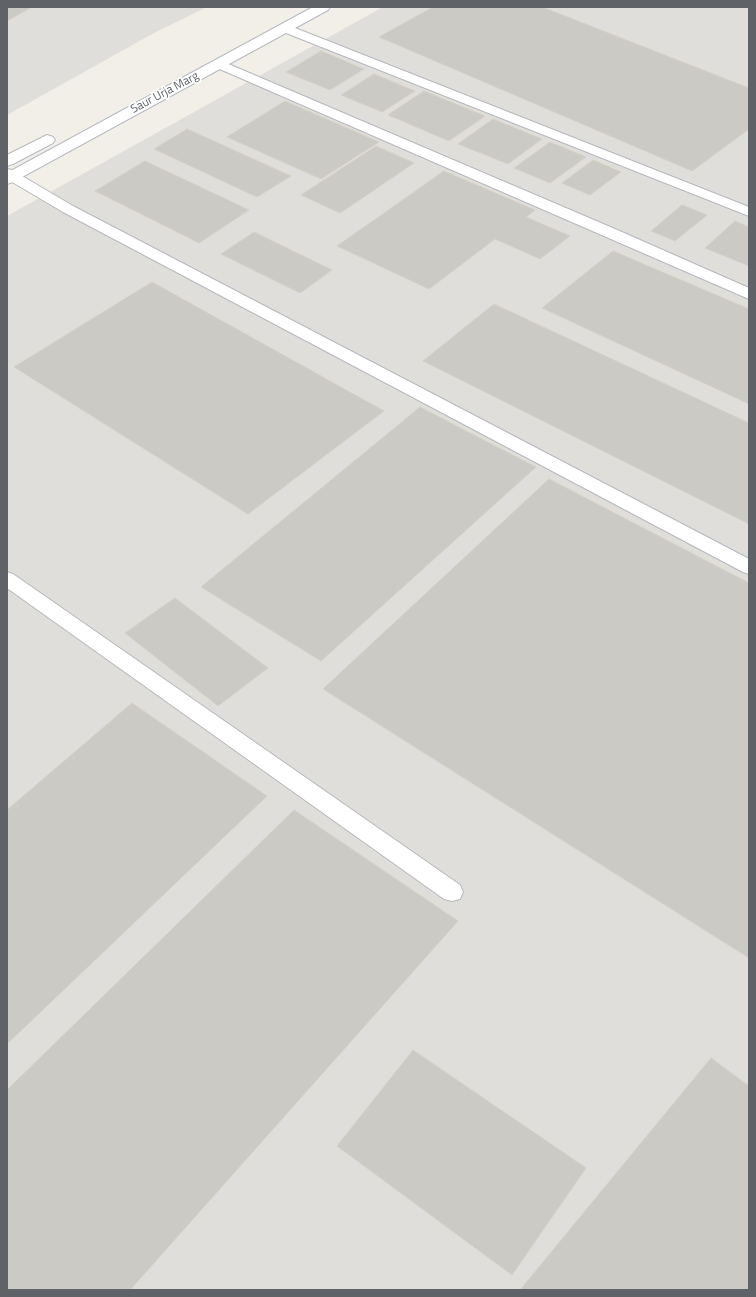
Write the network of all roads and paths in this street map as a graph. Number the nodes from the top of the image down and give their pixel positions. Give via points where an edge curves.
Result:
1 (295, 7) edge
2 (323, 7) edge
3 (285, 28) junction
4 (189, 64) dead end
5 (218, 64) junction
6 (138, 91) dead end
7 (154, 99) junction
8 (62, 132) dead end
9 (8, 172) edge
10 (749, 212) edge
11 (749, 294) edge
12 (749, 567) edge
13 (7, 578) edge
14 (452, 892) dead end

1 - 4 street, Saur Urja Marg
2 - 3 street, Saur Urja Marg
3 - 5 street, Saur Urja Marg
3 - 10 lane
5 - 7 street, Saur Urja Marg
5 - 11 lane
6 - 7 street
7 - 9 street, Saur Urja Marg
8 - 9 street
9 - 12 lane via 68,209
13 - 14 lane

